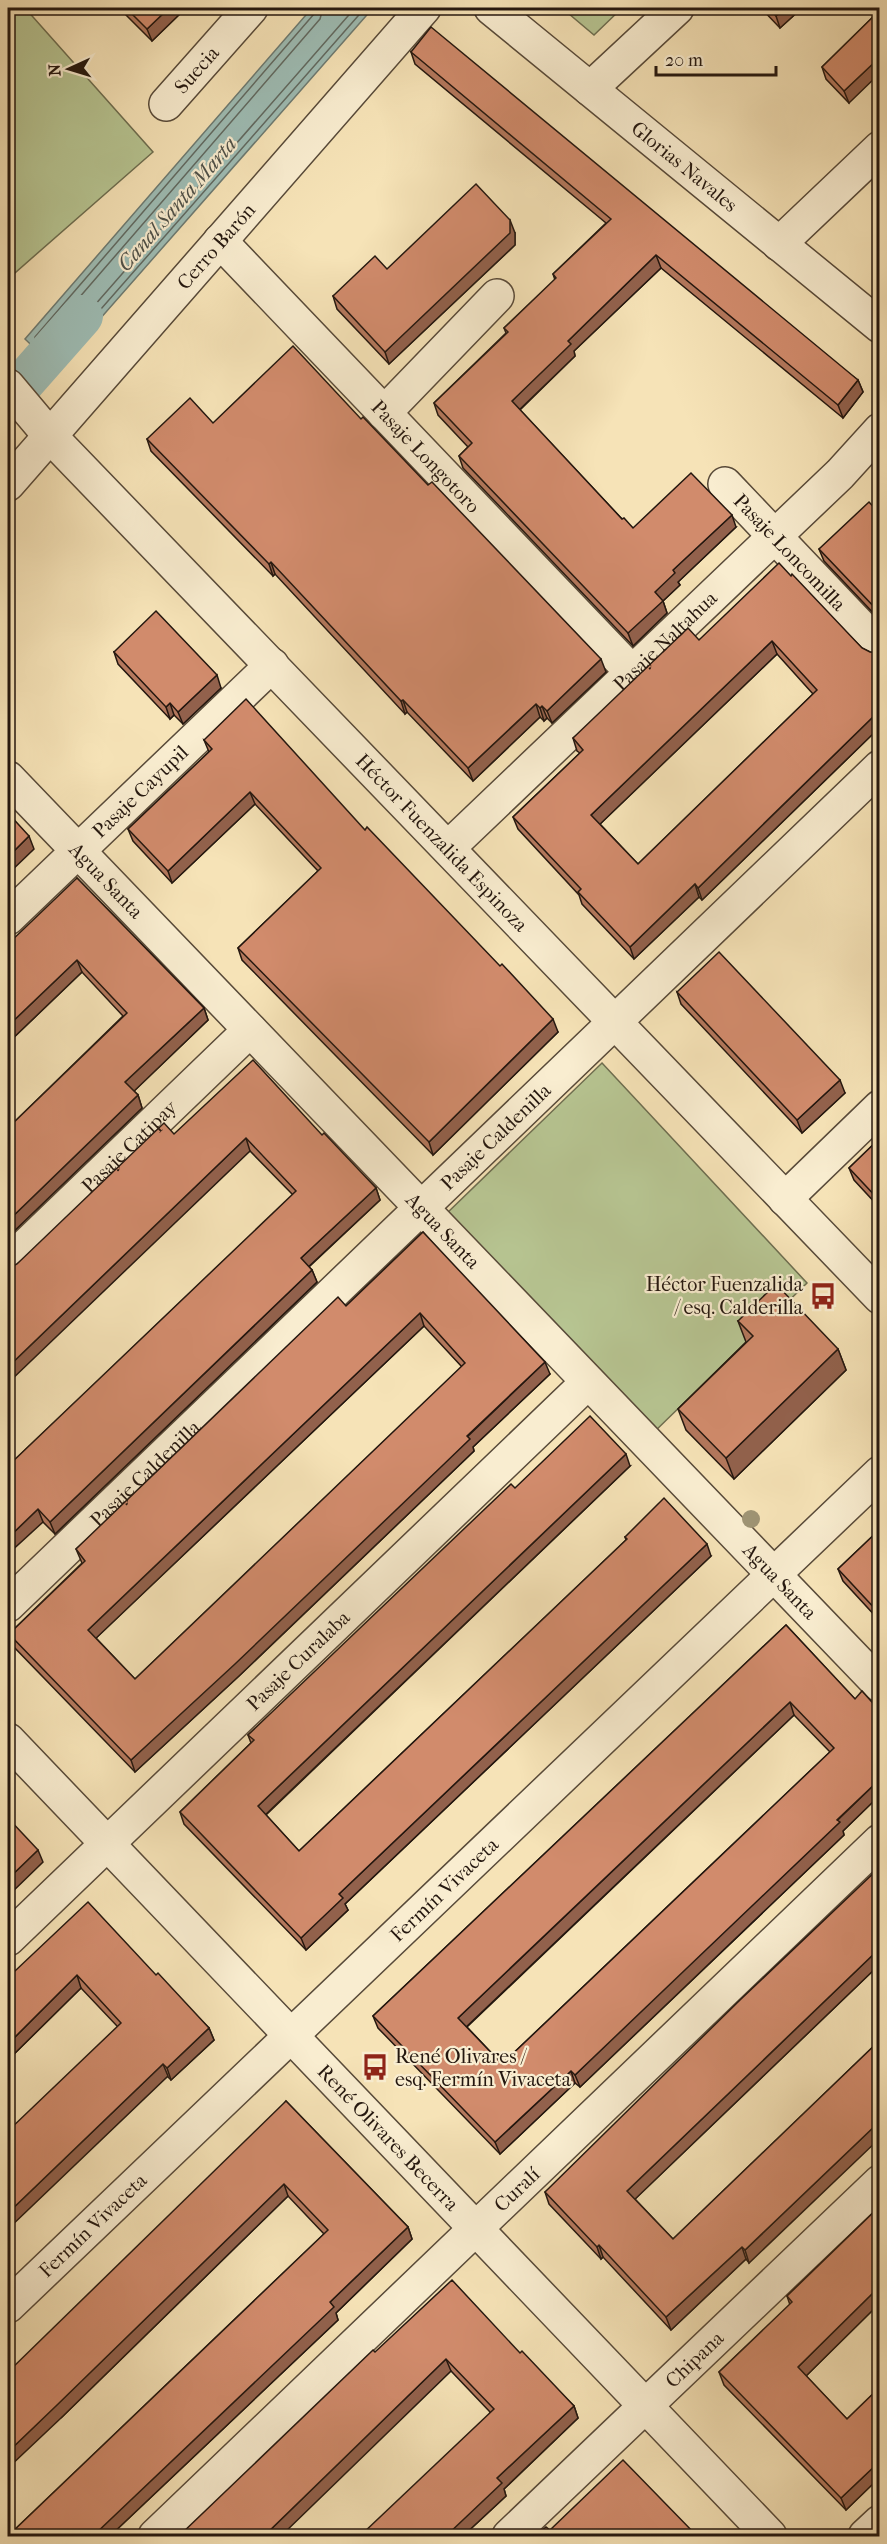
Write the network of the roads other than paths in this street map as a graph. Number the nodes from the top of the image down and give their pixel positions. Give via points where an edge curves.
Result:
1 (251, 8) edge
2 (424, 8) edge
3 (490, 8) edge
4 (677, 8) edge
5 (590, 89) junction
6 (166, 104) dead end
7 (879, 148) edge
8 (220, 242) junction
9 (779, 244) junction
10 (497, 296) dead end
11 (879, 326) edge
12 (8, 386) edge
13 (384, 413) junction
14 (879, 430) edge
15 (49, 434) junction
16 (8, 484) edge
17 (724, 484) dead end
18 (774, 536) junction
19 (879, 647) edge
20 (272, 665) junction
21 (632, 672) junction
22 (879, 767) edge
23 (8, 778) edge
24 (448, 848) junction
25 (78, 851) junction
26 (8, 918) edge
27 (615, 1022) junction
28 (250, 1030) junction
29 (879, 1107) edge
30 (785, 1199) junction
31 (421, 1208) junction
32 (8, 1263) edge
33 (879, 1297) edge
34 (588, 1382) junction
35 (879, 1473) edge
36 (773, 1575) junction
37 (8, 1605) edge
38 (879, 1685) edge
39 (8, 1740) edge
40 (879, 1841) edge
41 (107, 1843) junction
42 (8, 1939) edge
43 (290, 2034) junction
44 (879, 2182) edge
45 (477, 2228) junction
46 (8, 2306) edge
47 (645, 2406) junction
48 (879, 2522) edge
49 (155, 2536) edge
50 (509, 2536) edge
51 (770, 2536) edge
52 (865, 2536) edge

1 - 6 street, Suecia
2 - 8 street, Cerro Barón
3 - 5 street, Glorias Navales
4 - 5 street
5 - 9 street, Glorias Navales
7 - 9 street
8 - 13 street, Pasaje Longotoro
8 - 15 street, Cerro Barón
9 - 11 street, Glorias Navales
10 - 13 street
12 - 15 street, Héctor Fuenzalida Espinoza
13 - 21 street, Pasaje Longotoro
14 - 18 street, Pasaje Naltahua via 840,474
15 - 16 street, Cerro Barón
15 - 20 street, Héctor Fuenzalida Espinoza
17 - 18 street, Pasaje Loncomilla
18 - 19 street, Pasaje Loncomilla
18 - 21 street, Pasaje Naltahua
20 - 24 street, Héctor Fuenzalida Espinoza
20 - 25 street, Pasaje Cayupil
21 - 24 street, Pasaje Naltahua
22 - 27 street, Pasaje Caldenilla
23 - 25 street, Agua Santa
24 - 27 street, Héctor Fuenzalida Espinoza
25 - 26 street, Pasaje Cayupil
25 - 28 street, Agua Santa
27 - 30 street, Héctor Fuenzalida Espinoza
27 - 31 street, Pasaje Caldenilla
28 - 31 street, Agua Santa
28 - 32 street, Pasaje Catipay
29 - 30 street
30 - 33 street, Héctor Fuenzalida Espinoza
31 - 34 street, Agua Santa
31 - 37 street, Pasaje Caldenilla
34 - 36 street, Agua Santa
34 - 41 street, Pasaje Curalaba
35 - 36 street, Fermín Vivaceta
36 - 38 street, Agua Santa
36 - 43 street, Fermín Vivaceta
39 - 41 street, René Olivares Becerra
40 - 45 street, Curalí
41 - 42 street, Pasaje Curalaba
41 - 43 street, René Olivares Becerra
43 - 45 street, René Olivares Becerra
43 - 46 street, Fermín Vivaceta
44 - 47 street, Chipana
45 - 47 street, René Olivares Becerra
45 - 49 street, Curalí
47 - 50 street, Chipana
47 - 51 street, René Olivares Becerra
48 - 52 street

